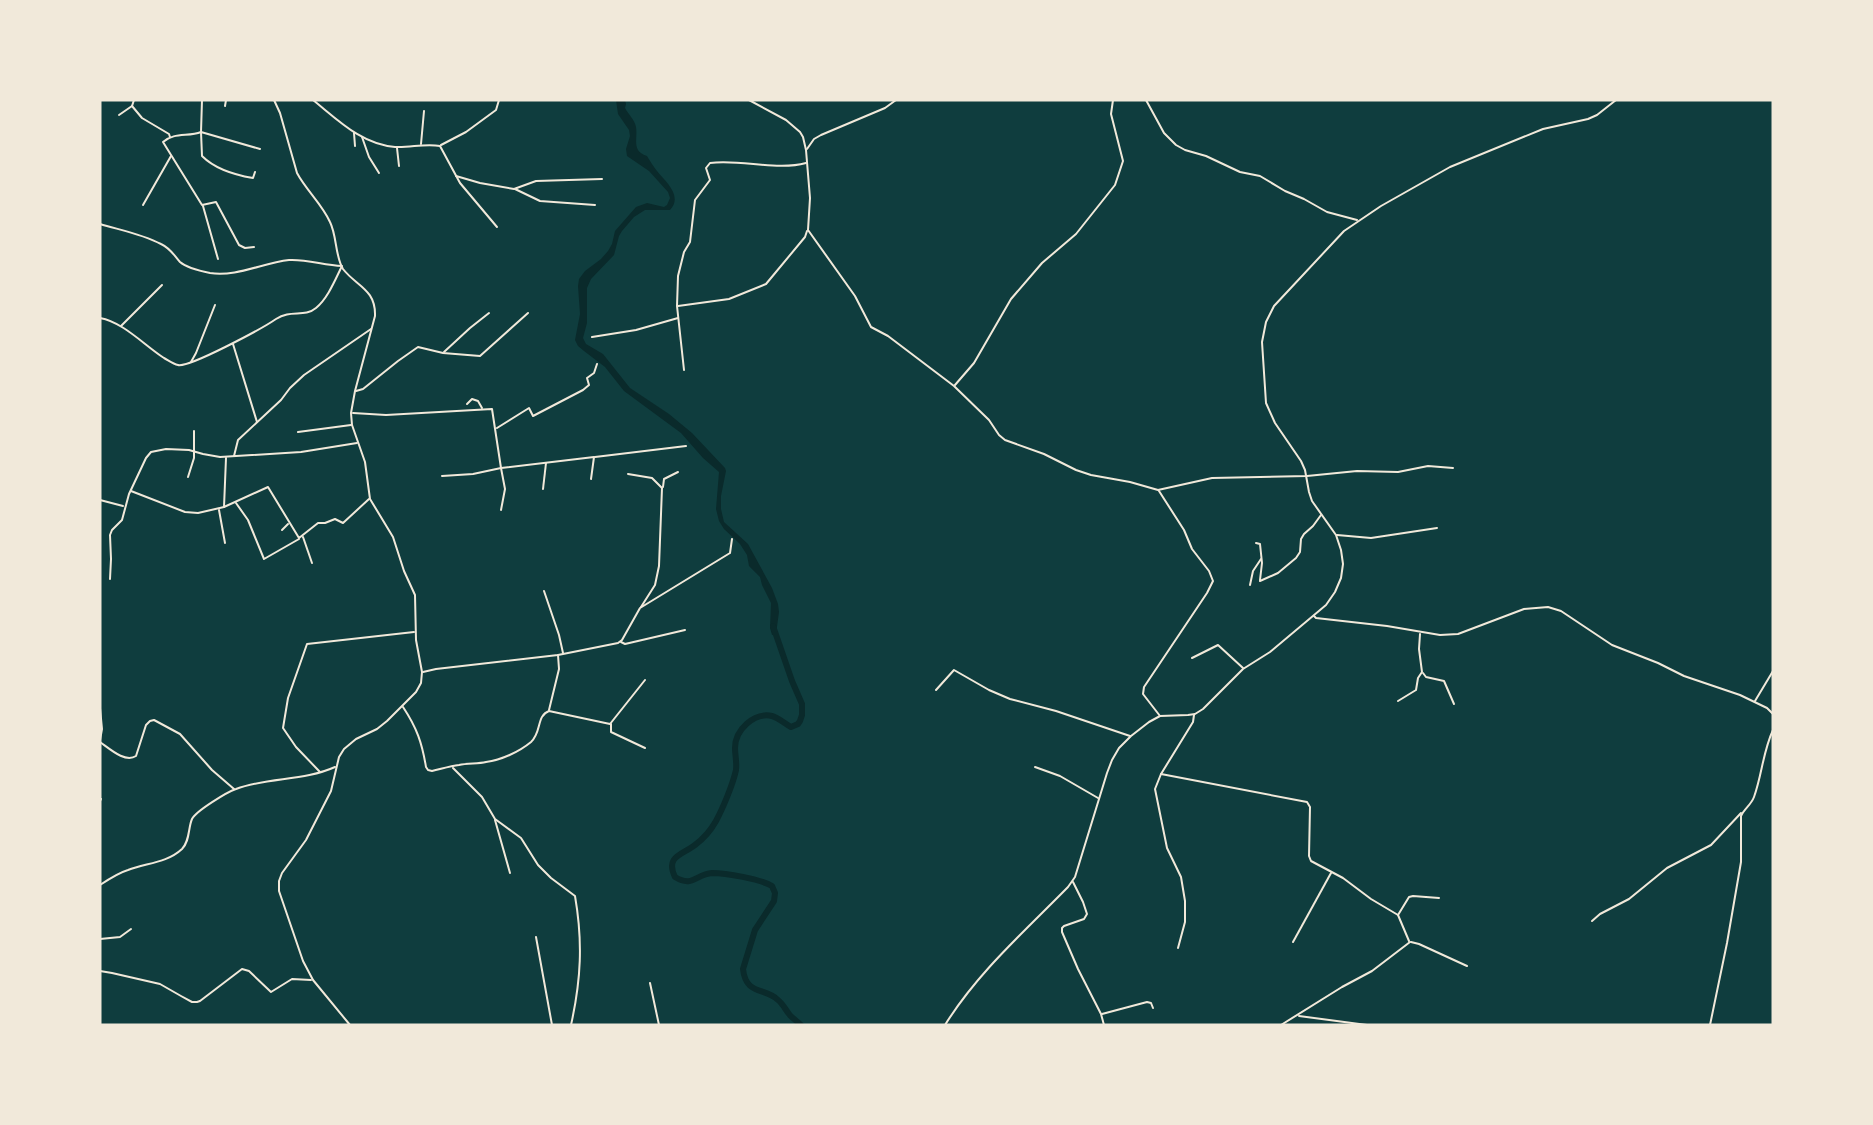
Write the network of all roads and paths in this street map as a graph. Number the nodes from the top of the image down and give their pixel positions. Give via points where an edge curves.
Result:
1 (134, 100) edge
2 (202, 100) edge
3 (226, 100) edge
4 (274, 100) edge
5 (313, 100) edge
6 (499, 100) edge
7 (749, 100) edge
8 (896, 100) edge
9 (1113, 100) edge
10 (1146, 100) edge
11 (1616, 100) edge
12 (132, 106) junction
13 (225, 107) dead end
14 (424, 111) dead end
15 (119, 115) dead end
16 (201, 132) junction
17 (354, 132) junction
18 (362, 136) junction
19 (170, 137) junction
20 (355, 146) dead end
21 (421, 146) junction
22 (440, 146) junction
23 (397, 147) junction
24 (260, 149) dead end
25 (806, 150) junction
26 (172, 156) junction
27 (807, 163) junction
28 (399, 166) dead end
29 (255, 172) dead end
30 (379, 173) dead end
31 (455, 176) junction
32 (602, 179) dead end
33 (514, 189) junction
34 (143, 205) dead end
35 (202, 205) junction
36 (595, 205) dead end
37 (1358, 221) junction
38 (100, 224) edge
39 (497, 227) dead end
40 (808, 230) junction
41 (254, 247) dead end
42 (218, 259) dead end
43 (342, 266) junction
44 (162, 285) dead end
45 (215, 305) dead end
46 (677, 306) junction
47 (489, 313) dead end
48 (528, 313) dead end
49 (678, 317) junction
50 (100, 318) edge
51 (120, 327) junction
52 (371, 329) junction
53 (592, 337) dead end
54 (233, 343) junction
55 (443, 353) junction
56 (190, 363) junction
57 (597, 364) dead end
58 (684, 370) dead end
59 (954, 386) junction
60 (355, 391) junction
61 (467, 404) dead end
62 (482, 409) junction
63 (352, 413) junction
64 (257, 422) junction
65 (352, 425) junction
66 (496, 428) junction
67 (194, 431) dead end
68 (298, 432) dead end
69 (358, 443) junction
70 (685, 446) dead end
71 (195, 451) junction
72 (234, 456) junction
73 (226, 457) junction
74 (594, 457) junction
75 (546, 462) junction
76 (501, 468) junction
77 (1453, 468) dead end
78 (678, 472) dead end
79 (628, 474) dead end
80 (442, 476) dead end
81 (1307, 476) junction
82 (188, 477) dead end
83 (591, 479) dead end
84 (662, 488) junction
85 (543, 489) dead end
86 (1158, 490) junction
87 (131, 491) junction
88 (370, 499) junction
89 (100, 500) edge
90 (235, 502) junction
91 (125, 506) junction
92 (224, 507) junction
93 (219, 509) junction
94 (501, 510) dead end
95 (1321, 514) junction
96 (289, 524) junction
97 (1437, 528) dead end
98 (282, 530) dead end
99 (1336, 535) junction
100 (303, 536) junction
101 (299, 538) junction
102 (732, 539) dead end
103 (225, 543) dead end
104 (1256, 543) dead end
105 (1262, 558) junction
106 (312, 563) dead end
107 (110, 579) dead end
108 (1250, 585) dead end
109 (544, 591) dead end
110 (640, 608) junction
111 (1314, 616) junction
112 (685, 630) dead end
113 (415, 632) junction
114 (1420, 633) junction
115 (621, 641) junction
116 (563, 654) junction
117 (558, 655) junction
118 (1192, 658) dead end
119 (1243, 669) junction
120 (1773, 671) edge
121 (422, 672) junction
122 (1423, 672) junction
123 (645, 680) dead end
124 (936, 690) dead end
125 (1398, 701) dead end
126 (1755, 702) junction
127 (1454, 704) dead end
128 (402, 706) junction
129 (100, 708) edge
130 (549, 711) junction
131 (1195, 714) junction
132 (1773, 714) edge
133 (1160, 716) junction
134 (611, 723) junction
135 (1773, 730) edge
136 (1131, 736) junction
137 (100, 741) edge
138 (645, 748) dead end
139 (336, 766) junction
140 (452, 766) junction
141 (1035, 767) dead end
142 (321, 773) junction
143 (1161, 774) junction
144 (234, 789) junction
145 (1099, 799) junction
146 (1749, 806) junction
147 (495, 819) junction
148 (1332, 872) junction
149 (510, 873) dead end
150 (1072, 881) junction
151 (100, 885) edge
152 (1439, 898) dead end
153 (1398, 915) junction
154 (1592, 921) dead end
155 (131, 929) dead end
156 (536, 937) dead end
157 (100, 939) edge
158 (1293, 942) dead end
159 (1410, 942) junction
160 (1178, 948) dead end
161 (1467, 966) dead end
162 (100, 971) edge
163 (313, 980) junction
164 (650, 983) dead end
165 (1153, 1008) dead end
166 (1101, 1014) junction
167 (1297, 1015) junction
168 (350, 1025) edge
169 (552, 1025) edge
170 (571, 1025) edge
171 (659, 1025) edge
172 (945, 1025) edge
173 (1104, 1025) edge
174 (1281, 1025) edge
175 (1367, 1025) edge
176 (1710, 1025) edge

1 - 12 street
2 - 16 street
3 - 13 street
4 - 43 street via 297,173 326,213
5 - 17 street
6 - 22 street via 496,110
7 - 25 street via 800,132
8 - 25 street via 821,135
9 - 59 street via 1111,114 1123,161 1115,184 1076,234 1042,263 1011,299 974,363
10 - 37 street via 1176,145 1260,176 1327,212
11 - 37 street via 1588,119 1543,129 1450,167
12 - 15 street
12 - 19 street
14 - 21 street
16 - 19 street
16 - 24 street
16 - 29 street via 202,156 216,168 253,178
17 - 18 street
17 - 20 street
18 - 23 street
18 - 30 street
19 - 26 street via 163,142
21 - 22 street
21 - 23 street
22 - 31 street
23 - 28 street
25 - 27 street
26 - 34 street
26 - 35 street
27 - 40 street
27 - 46 street via 708,165 710,180 695,200 690,242 680,263
31 - 33 street
31 - 39 street
32 - 33 street via 536,181
33 - 36 street via 540,201
35 - 41 street via 216,202 239,245
35 - 42 street
37 - 81 street via 1284,295 1269,314 1264,331 1266,403
38 - 43 street via 165,245 182,264 211,273 292,260
40 - 46 street via 766,284 729,299
40 - 59 street via 871,327
43 - 52 street via 370,295 375,311
43 - 54 street via 317,307 284,314
44 - 51 street
45 - 56 street
46 - 49 street
47 - 55 street
48 - 55 street via 480,356
49 - 53 street
49 - 58 street
50 - 51 street
51 - 56 street via 174,364
52 - 60 street
52 - 64 street via 304,375
54 - 56 street
54 - 64 street
55 - 60 street via 418,347
57 - 66 street via 583,390 533,416 529,408
59 - 86 street via 1004,440 1091,475
60 - 63 street
61 - 62 street via 472,399 478,401
62 - 63 street
62 - 66 street via 492,408
63 - 65 street
64 - 72 street via 238,440
65 - 68 street
65 - 69 street
66 - 76 street
67 - 71 street
69 - 72 street
69 - 88 street
70 - 74 street
71 - 73 street
71 - 82 street
71 - 87 street via 151,452
72 - 73 street
73 - 92 street
74 - 75 street
74 - 83 street
75 - 76 street
75 - 85 street
76 - 80 street
76 - 94 street via 505,489
77 - 81 street
78 - 84 street via 664,480
79 - 84 street via 652,478
81 - 86 street via 1212,478
81 - 95 street via 1312,501
84 - 110 street via 659,566 655,585
86 - 133 street via 1213,581 1144,687 1144,696
87 - 91 street
87 - 93 street via 185,512
88 - 100 street via 343,523 335,519 318,523
88 - 113 street via 393,537 412,585
89 - 91 street
90 - 92 street
90 - 96 street via 268,487
90 - 101 street via 264,559
91 - 107 street via 122,520 110,535
92 - 93 street
93 - 103 street
95 - 99 street
95 - 105 street via 1304,534 1296,558 1260,581
96 - 98 street
96 - 101 street
97 - 99 street via 1371,538
99 - 111 street via 1343,564 1341,578
100 - 101 street
100 - 106 street
102 - 110 street via 730,553
104 - 105 street
105 - 108 street
109 - 116 street
110 - 115 street
111 - 114 street
111 - 119 street
112 - 115 street via 625,645
113 - 121 street
113 - 142 street via 307,644 283,728
114 - 122 street
114 - 126 street via 1458,634 1524,609 1548,607 1612,645
115 - 116 street
116 - 117 street
117 - 121 street
117 - 130 street
118 - 119 street via 1218,645
119 - 131 street
120 - 126 street
121 - 128 street via 416,692
122 - 125 street via 1416,690
122 - 127 street via 1444,681
123 - 134 street
124 - 136 street via 954,670 1010,699
126 - 132 street
128 - 139 street via 377,729 349,743
128 - 140 street via 423,744 428,770
129 - 137 street
130 - 134 street
130 - 140 street via 542,714 530,742 511,754 485,763
131 - 133 street
131 - 143 street
133 - 136 street
134 - 138 street via 611,732
135 - 146 street
136 - 145 street via 1112,760
137 - 144 street via 133,759 146,725 154,720 180,734
139 - 142 street
139 - 163 street via 331,791 279,881 286,914
140 - 147 street via 482,797
141 - 145 street
142 - 144 street
143 - 148 street via 1307,802 1310,859
143 - 160 street via 1155,793 1185,901
144 - 151 street via 198,811 180,851
145 - 150 street
146 - 154 street via 1710,845 1667,868
146 - 176 street via 1741,816 1741,862
147 - 149 street
147 - 170 street via 515,833 551,878 575,896 582,950
148 - 153 street
148 - 158 street
150 - 166 street via 1087,914 1064,926 1062,932
150 - 172 street via 968,990
152 - 153 street via 1411,896
153 - 159 street
155 - 157 street via 120,937
156 - 169 street
159 - 161 street
159 - 167 street via 1372,971
162 - 163 street via 160,984 192,1002 200,1001 242,969 271,992 292,979
163 - 168 street
164 - 171 street
165 - 166 street via 1147,1002
166 - 173 street
167 - 174 street
167 - 175 street

